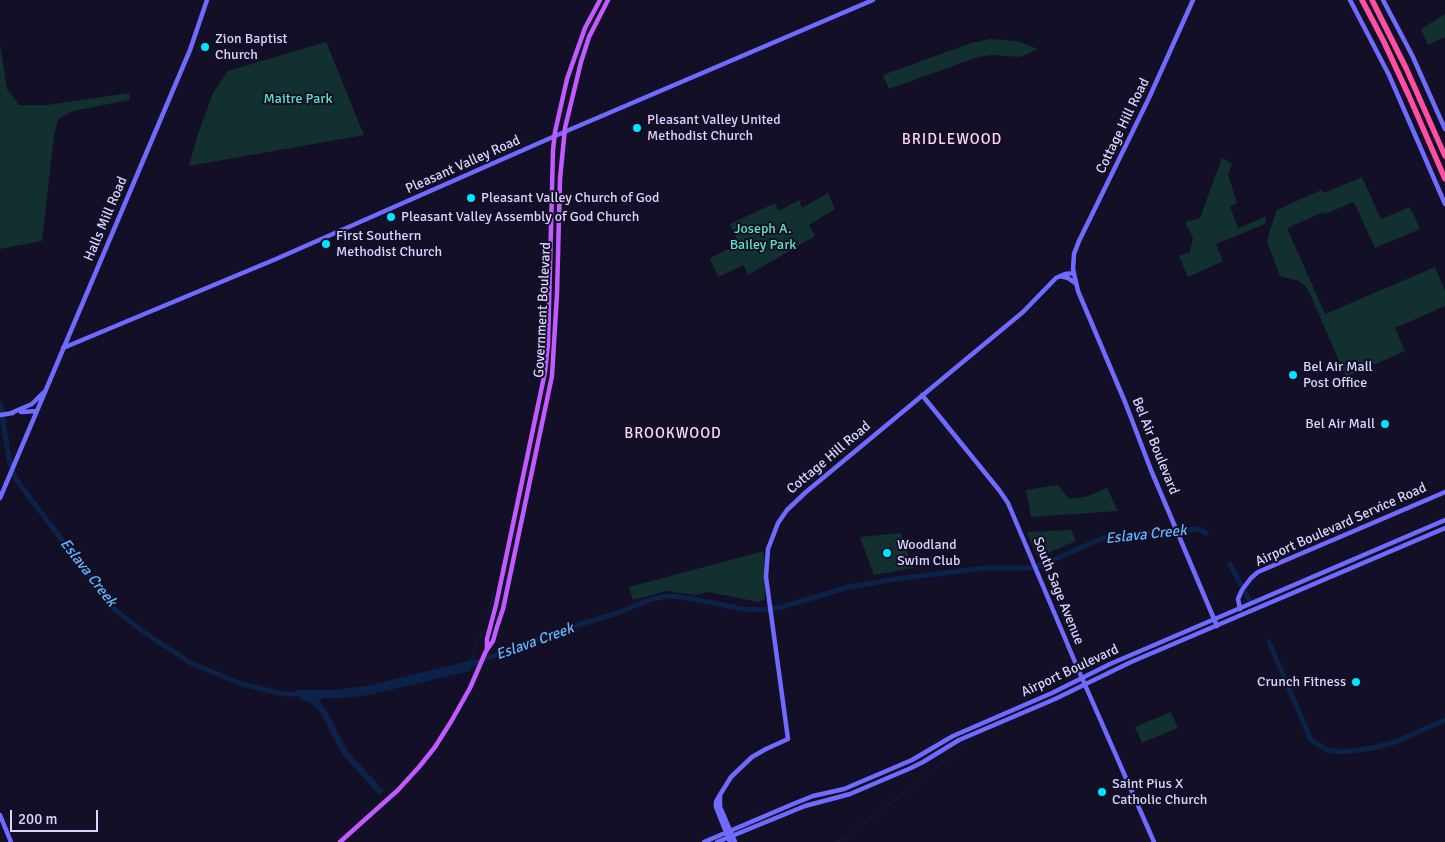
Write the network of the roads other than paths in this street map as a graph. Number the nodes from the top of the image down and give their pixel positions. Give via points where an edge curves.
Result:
1 (207, 0) edge
2 (600, 0) edge
3 (608, 0) edge
4 (873, 0) edge
5 (1193, 0) edge
6 (1350, 0) edge
7 (1362, 0) edge
8 (1372, 0) edge
9 (1384, 0) edge
10 (1445, 129) edge
11 (564, 132) junction
12 (555, 136) junction
13 (1445, 156) edge
14 (1445, 179) edge
15 (1445, 204) edge
16 (1074, 261) junction
17 (1074, 273) junction
18 (1059, 276) junction
19 (1076, 284) junction
20 (63, 348) junction
21 (46, 390) junction
22 (922, 395) junction
23 (37, 411) junction
24 (12, 413) junction
25 (3, 415) edge
26 (1445, 492) edge
27 (0, 498) edge
28 (1445, 520) edge
29 (1445, 528) edge
30 (1240, 609) junction
31 (1215, 619) junction
32 (1218, 626) junction
33 (486, 651) junction
34 (1082, 678) junction
35 (1084, 684) junction
36 (786, 731) junction
37 (781, 742) junction
38 (0, 816) edge
39 (730, 836) edge
40 (11, 842) edge
41 (340, 842) edge
42 (704, 842) edge
43 (717, 842) edge
44 (735, 842) edge
45 (1154, 842) edge

1 - 20 street, Halls Mill Road via 184,64
2 - 12 main road, Government Boulevard via 585,28 567,79
3 - 11 main road, Government Boulevard via 589,37
4 - 11 street, Pleasant Valley Road
5 - 16 street, Cottage Hill Road via 1079,241
6 - 15 street via 1388,75
7 - 14 highway
8 - 13 highway
9 - 10 street
11 - 12 street, Pleasant Valley Road
11 - 33 main road, Government Boulevard via 552,376 503,609 493,641
12 - 20 street, Pleasant Valley Road via 276,259
12 - 33 main road, Government Boulevard via 545,372
16 - 17 street, Cottage Hill Road
16 - 18 street, Cottage Hill Road via 1067,272
17 - 18 street
17 - 19 street, Bel Air Boulevard
18 - 19 street
18 - 22 street, Cottage Hill Road via 1023,312
19 - 31 street, Bel Air Boulevard
20 - 21 street, Halls Mill Road
21 - 23 street, Halls Mill Road
21 - 24 street via 32,404
22 - 34 street, South Sage Avenue via 1008,503
22 - 36 street, Cottage Hill Road via 793,503 772,536 766,577
23 - 24 street
23 - 27 street, Halls Mill Road
24 - 25 street
26 - 30 street, Airport Boulevard Service Road via 1258,572 1242,590 1238,599
28 - 30 street, Airport Boulevard
29 - 32 street, Airport Boulevard
30 - 31 street, Airport Boulevard
31 - 32 street, Bel Air Boulevard
31 - 34 street, Airport Boulevard
32 - 35 street, Airport Boulevard
33 - 41 main road, Government Boulevard via 461,704 435,747 414,773
34 - 35 street, South Sage Avenue
34 - 39 street, Airport Boulevard via 953,736 912,760 844,789 804,800
35 - 39 street, Airport Boulevard via 959,740 911,768 850,794 805,806
35 - 45 street, South Sage Avenue
36 - 37 street
36 - 37 street, Cottage Hill Road via 788,739
37 - 39 street via 752,757 731,777 721,794 720,807
38 - 40 street
39 - 42 street, Airport Boulevard
39 - 43 street, Airport Boulevard
39 - 44 street

